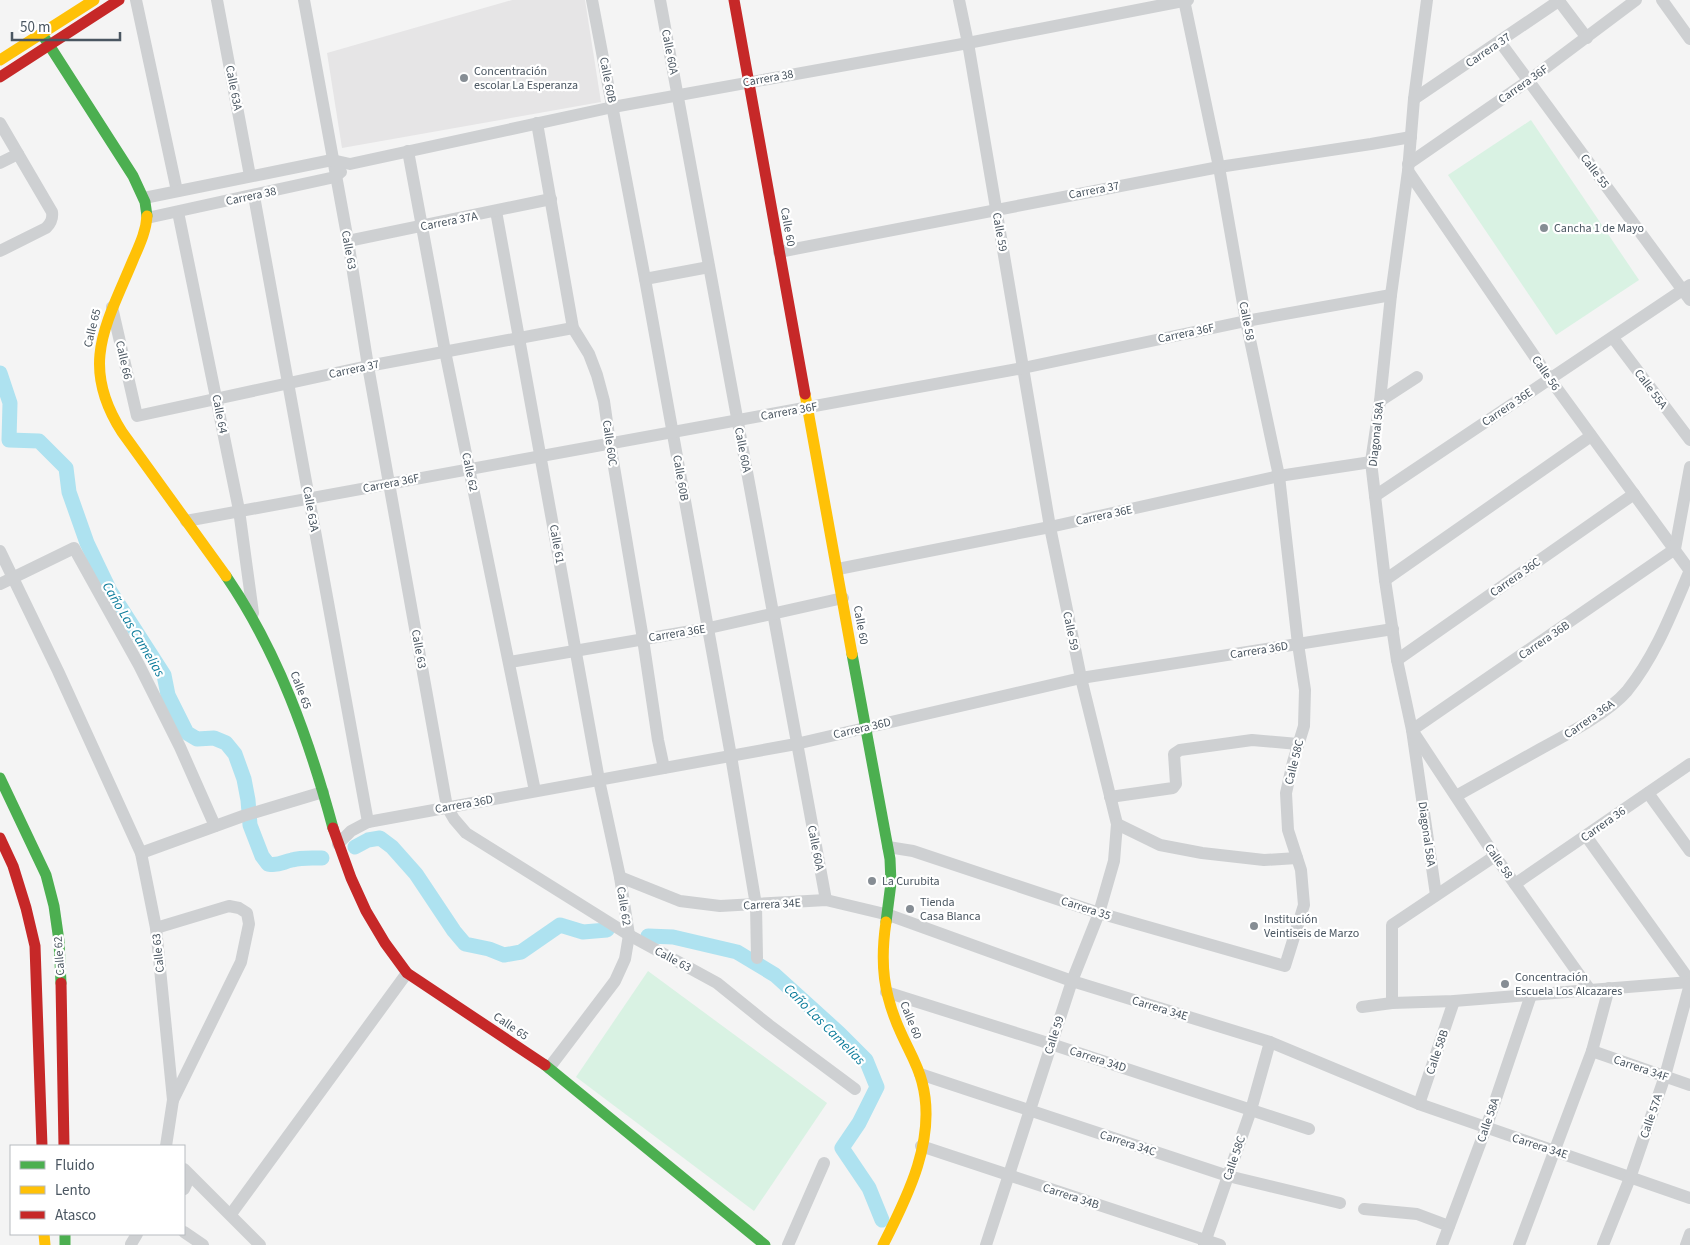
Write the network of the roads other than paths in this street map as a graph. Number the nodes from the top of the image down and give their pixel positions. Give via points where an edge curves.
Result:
1 (94, 0) edge
2 (119, 0) edge
3 (136, 0) edge
4 (217, 0) edge
5 (304, 0) edge
6 (592, 0) edge
7 (660, 0) edge
8 (734, 0) edge
9 (959, 0) edge
10 (1185, 0) edge
11 (1427, 0) edge
12 (1559, 0) edge
13 (1636, 0) edge
14 (1662, 0) edge
15 (42, 34) junction
16 (1587, 38) junction
17 (1690, 39) edge
18 (1500, 42) junction
19 (968, 43) junction
20 (49, 46) junction
21 (0, 60) edge
22 (0, 77) edge
23 (1528, 81) junction
24 (748, 82) junction
25 (678, 94) junction
26 (1414, 99) junction
27 (613, 107) junction
28 (0, 123) edge
29 (537, 123) junction
30 (1410, 137) junction
31 (408, 151) junction
32 (18, 154) junction
33 (332, 160) junction
34 (0, 163) edge
35 (350, 164) junction
36 (1218, 166) junction
37 (1408, 168) junction
38 (250, 176) junction
39 (335, 177) junction
40 (177, 191) junction
41 (254, 196) junction
42 (144, 198) junction
43 (551, 199) junction
44 (996, 209) junction
45 (496, 211) junction
46 (178, 212) junction
47 (147, 218) junction
48 (422, 226) junction
49 (348, 241) junction
50 (0, 251) edge
51 (778, 252) junction
52 (709, 267) junction
53 (645, 279) junction
54 (1688, 292) edge
55 (1390, 295) junction
56 (111, 305) junction
57 (1246, 321) junction
58 (573, 328) junction
59 (518, 338) junction
60 (1613, 338) junction
61 (445, 351) junction
62 (368, 366) junction
63 (1023, 368) junction
64 (1417, 377) dead end
65 (1550, 379) junction
66 (289, 383) junction
67 (217, 398) junction
68 (1380, 401) junction
69 (809, 408) junction
70 (136, 416) joint
71 (737, 420) junction
72 (673, 432) junction
73 (1591, 436) junction
74 (1690, 440) edge
75 (610, 443) junction
76 (542, 455) junction
77 (1371, 462) junction
78 (1690, 467) edge
79 (469, 469) junction
80 (1280, 476) junction
81 (389, 483) junction
82 (1634, 494) junction
83 (1375, 496) junction
84 (310, 500) junction
85 (239, 510) junction
86 (186, 521) junction
87 (1050, 527) junction
88 (1675, 549) junction
89 (0, 551) edge
90 (838, 569) junction
91 (1690, 570) edge
92 (13, 578) junction
93 (1385, 580) junction
94 (0, 584) edge
95 (843, 598) junction
96 (773, 613) junction
97 (253, 618) junction
98 (708, 628) junction
99 (1392, 629) junction
100 (643, 639) junction
101 (1298, 644) junction
102 (575, 650) junction
103 (1397, 660) junction
104 (510, 662) junction
105 (1081, 678) junction
106 (864, 728) junction
107 (1412, 730) junction
108 (796, 744) junction
109 (1298, 744) junction
110 (731, 756) junction
111 (1690, 764) edge
112 (664, 768) junction
113 (0, 778) edge
114 (599, 780) junction
115 (535, 791) junction
116 (323, 792) junction
117 (1648, 793) junction
118 (1456, 796) junction
119 (1110, 797) junction
120 (447, 807) junction
121 (368, 822) junction
122 (1117, 824) junction
123 (214, 826) junction
124 (1586, 836) junction
125 (0, 838) edge
126 (338, 844) junction
127 (888, 847) junction
128 (1690, 851) edge
129 (141, 853) junction
130 (1495, 856) junction
131 (1297, 858) junction
132 (620, 877) junction
133 (1515, 884) junction
134 (1436, 895) junction
135 (826, 900) junction
136 (756, 905) junction
137 (1099, 913) junction
138 (889, 915) junction
139 (156, 928) junction
140 (629, 935) junction
141 (757, 958) dead end
142 (1285, 966) joint
143 (407, 973) junction
144 (1072, 981) junction
145 (1690, 983) edge
146 (1609, 988) junction
147 (1590, 990) junction
148 (886, 992) junction
149 (1531, 995) junction
150 (1454, 1001) junction
151 (1392, 1003) junction
152 (1362, 1007) dead end
153 (1270, 1042) junction
154 (1051, 1044) junction
155 (1592, 1051) junction
156 (549, 1068) junction
157 (920, 1074) junction
158 (1665, 1076) junction
159 (1690, 1085) edge
160 (855, 1089) dead end
161 (173, 1100) junction
162 (1419, 1104) junction
163 (1029, 1110) junction
164 (1251, 1110) junction
165 (1486, 1128) junction
166 (1309, 1129) dead end
167 (42, 1145) edge
168 (64, 1145) edge
169 (166, 1145) edge
170 (922, 1146) junction
171 (1556, 1151) junction
172 (824, 1163) dead end
173 (187, 1172) edge
174 (1008, 1175) junction
175 (1228, 1176) junction
176 (1630, 1178) junction
177 (1690, 1198) edge
178 (1340, 1203) dead end
179 (1364, 1208) dead end
180 (231, 1214) junction
181 (1449, 1226) junction
182 (185, 1233) edge
183 (1690, 1234) edge
184 (1205, 1242) edge
185 (204, 1245) edge
186 (260, 1245) edge
187 (765, 1245) edge
188 (788, 1245) edge
189 (883, 1245) edge
190 (986, 1245) edge
191 (1220, 1245) edge
192 (1442, 1245) edge
193 (1519, 1245) edge
194 (1603, 1245) edge
195 (1686, 1245) edge

1 - 15 street
2 - 20 street
3 - 40 street
4 - 38 street, Calle 63A
5 - 33 street, Calle 63
6 - 27 street, Calle 60B
7 - 25 street, Calle 60A
8 - 24 street, Calle 60
9 - 19 street, Calle 59
10 - 19 street, Carrera 38
10 - 36 street, Calle 58
11 - 26 street, Diagonal 58A
12 - 16 street
12 - 18 street, Carrera 37
13 - 16 street, Carrera 36F
14 - 17 street
15 - 20 street, Calle 65
15 - 21 street
16 - 23 street, Carrera 36F
18 - 23 street, Calle 55
18 - 26 street, Carrera 37
19 - 24 street, Carrera 38
19 - 44 street, Calle 59
20 - 22 street
20 - 42 street, Calle 65 via 134,176
23 - 37 street, Carrera 36F
23 - 54 street, Calle 55
24 - 25 street, Carrera 38
24 - 51 street, Calle 60
25 - 27 street, Carrera 38
25 - 52 street, Calle 60A
26 - 30 street, Diagonal 58A
27 - 29 street, Carrera 38
27 - 53 street, Calle 60B
28 - 32 street
29 - 31 street, Carrera 38
29 - 43 street, Calle 60C
30 - 36 street, Carrera 37
30 - 37 street, Diagonal 58A
31 - 35 street, Carrera 38
31 - 48 street, Calle 62
32 - 34 street
32 - 50 street via 52,212 52,218 46,228
33 - 35 street, Carrera 38
33 - 38 street, Carrera 38
33 - 39 street, Calle 63
35 - 39 street, Carrera 38
36 - 44 street, Carrera 37
36 - 57 street, Calle 58
37 - 55 street, Diagonal 58A
37 - 65 street, Calle 56
38 - 40 street, Carrera 38
39 - 41 street, Carrera 38
39 - 49 street, Calle 63
40 - 42 street, Carrera 38
41 - 46 street, Carrera 38
41 - 66 street, Calle 63A
42 - 47 street, Calle 65
43 - 45 street, Carrera 37A
43 - 58 street, Calle 60C
44 - 51 street, Carrera 37
44 - 63 street, Calle 59
45 - 48 street, Carrera 37A
45 - 59 street, Calle 61
46 - 47 street, Carrera 38
46 - 67 street, Calle 64
47 - 56 street, Calle 65 via 131,265
48 - 49 street, Carrera 37A
48 - 61 street, Calle 62
49 - 62 street, Calle 63
51 - 69 street, Calle 60
52 - 53 street
52 - 71 street, Calle 60A
53 - 72 street, Calle 60B
54 - 60 street, Carrera 36E
55 - 57 street, Carrera 36F
55 - 68 street, Diagonal 58A
56 - 70 street, Calle 66
56 - 86 street, Calle 65 via 102,333 98,364 102,393 115,422
57 - 63 street, Carrera 36F
57 - 80 street, Calle 58
58 - 59 street, Carrera 37
58 - 75 street, Calle 60C via 597,375
59 - 61 street, Carrera 37
59 - 76 street, Calle 61
60 - 65 street, Carrera 36E
60 - 74 street, Calle 55A
61 - 62 street, Carrera 37
61 - 79 street, Calle 62
62 - 66 street, Carrera 37
62 - 81 street, Calle 63
63 - 69 street, Carrera 36F
63 - 87 street, Calle 59
64 - 68 street
65 - 73 street, Calle 56
65 - 83 street, Carrera 36E
66 - 67 street, Carrera 37
66 - 84 street, Calle 63A
67 - 70 street, Carrera 37
67 - 85 street, Calle 64
68 - 77 street, Diagonal 58A
69 - 71 street, Carrera 36F
69 - 90 street, Calle 60
71 - 72 street, Carrera 36F
71 - 96 street, Calle 60A
72 - 75 street, Carrera 36F
72 - 98 street, Calle 60B
73 - 82 street, Calle 56
73 - 93 street
75 - 76 street, Carrera 36F
75 - 100 street, Calle 60C
76 - 79 street, Carrera 36F
76 - 102 street, Calle 61
77 - 80 street, Carrera 36E
77 - 83 street, Diagonal 58A
78 - 88 street
79 - 81 street, Carrera 36F
79 - 104 street, Calle 62
80 - 87 street, Carrera 36E
80 - 101 street, Calle 58
81 - 84 street, Carrera 36F
81 - 120 street, Calle 63
82 - 88 street, Calle 56
82 - 103 street, Carrera 36C
83 - 93 street, Diagonal 58A
84 - 85 street, Carrera 36F
84 - 121 street, Calle 63A
85 - 86 street, Carrera 36F
85 - 97 street, Calle 64
86 - 97 street, Calle 65
87 - 90 street, Carrera 36E
87 - 105 street, Calle 59
88 - 91 street, Calle 56
88 - 107 street, Carrera 36B
89 - 92 street, Calle 63
90 - 95 street, Calle 60
91 - 118 street, Carrera 36A via 1646,666 1625,693 1596,717
92 - 94 street
92 - 123 street via 74,548 140,665
92 - 129 street, Calle 63
93 - 99 street, Diagonal 58A
95 - 96 street, Carrera 36E
95 - 106 street, Calle 60
96 - 98 street, Carrera 36E
96 - 108 street, Calle 60A
97 - 116 street, Calle 65 via 276,662
98 - 100 street, Carrera 36E
98 - 110 street, Calle 60B
99 - 101 street, Carrera 36D
99 - 103 street, Diagonal 58A
100 - 102 street, Carrera 36E
100 - 112 street, Calle 60C
101 - 105 street, Carrera 36D
101 - 109 street, Calle 58C via 1306,690 1304,726
102 - 104 street, Carrera 36E
102 - 114 street, Calle 61
103 - 107 street, Diagonal 58A
104 - 115 street, Calle 62
105 - 106 street, Carrera 36D
105 - 119 street, Calle 59
106 - 108 street, Carrera 36D
106 - 127 street, Calle 60
107 - 118 street, Calle 58
107 - 134 street, Diagonal 58A
108 - 110 street, Carrera 36D
108 - 135 street, Calle 60A
109 - 119 street via 1252,740 1180,750 1174,754 1174,788
109 - 131 street, Calle 58C via 1286,793 1288,830
110 - 112 street, Carrera 36D
110 - 136 street, Calle 60B
111 - 117 street, Carrera 36
112 - 114 street, Carrera 36D
113 - 168 street, Calle 62 via 46,875 54,906 61,971
114 - 115 street, Carrera 36D
114 - 132 street, Calle 61
115 - 120 street, Carrera 36D
116 - 123 street
116 - 126 street, Calle 65
117 - 124 street, Carrera 36
117 - 128 street
118 - 130 street, Calle 58
119 - 122 street, Calle 59
120 - 121 street, Carrera 36D
120 - 140 street, Calle 63 via 466,833
121 - 126 street, Carrera 36D via 351,831
122 - 131 street via 1160,845 1186,850 1264,860
122 - 137 street, Calle 59 via 1114,861
123 - 129 street
124 - 133 street, Carrera 36
124 - 145 street
125 - 167 street, Calle 62 via 13,866 35,946
126 - 143 street, Calle 65 via 370,920
127 - 137 street, Carrera 35 via 913,851
127 - 138 street, Calle 60 via 891,872
129 - 139 street, Calle 63
130 - 133 street, Calle 58
130 - 134 street
131 - 142 street, Calle 58C via 1304,904
132 - 136 street, Carrera 34E via 680,901 720,906
132 - 140 street, Calle 62
133 - 147 street, Calle 58
134 - 151 street via 1392,925
135 - 136 street, Carrera 34E
135 - 138 street, Carrera 34E
136 - 141 street, Calle 60B
137 - 142 street, Carrera 35
137 - 144 street, Calle 59
138 - 144 street, Carrera 34E
138 - 148 street, Calle 60 via 882,969
139 - 161 street, Calle 63
139 - 161 street via 228,906 247,913 249,924 241,962
140 - 156 street via 625,958 615,981
140 - 160 street, Calle 63 via 717,983
143 - 156 street, Calle 65
143 - 180 street
144 - 153 street, Carrera 34E
144 - 154 street, Calle 59
145 - 146 street
145 - 158 street, Calle 57A
146 - 147 street
146 - 155 street
147 - 149 street
148 - 154 street, Carrera 34D
148 - 157 street, Calle 60 via 896,1023
149 - 150 street
149 - 165 street, Calle 58A
150 - 151 street
150 - 162 street, Calle 58B
151 - 152 street
153 - 162 street, Carrera 34E
153 - 164 street, Calle 58C
154 - 163 street, Calle 59
154 - 164 street, Carrera 34D
155 - 158 street, Carrera 34F
155 - 171 street
156 - 187 street, Calle 65
157 - 163 street, Carrera 34C
157 - 170 street, Calle 60 via 926,1121
158 - 159 street, Carrera 34F
158 - 176 street, Calle 57A
161 - 169 street, Calle 63
162 - 165 street, Carrera 34E
163 - 174 street, Calle 59
163 - 175 street, Carrera 34C
164 - 166 street, Carrera 34D
164 - 175 street, Calle 58C
165 - 171 street, Carrera 34E
165 - 181 street, Calle 58A
170 - 174 street, Carrera 34B
170 - 189 street, Calle 60
171 - 176 street, Carrera 34E
171 - 193 street
172 - 188 street
173 - 180 street
174 - 184 street, Carrera 34B
174 - 190 street, Calle 59
175 - 178 street, Carrera 34C
175 - 184 street, Calle 58C
176 - 177 street, Carrera 34E
176 - 194 street, Calle 57A
179 - 181 street via 1417,1214
180 - 186 street
181 - 192 street, Calle 58A
182 - 185 street
183 - 195 street
184 - 191 street, Carrera 34B

